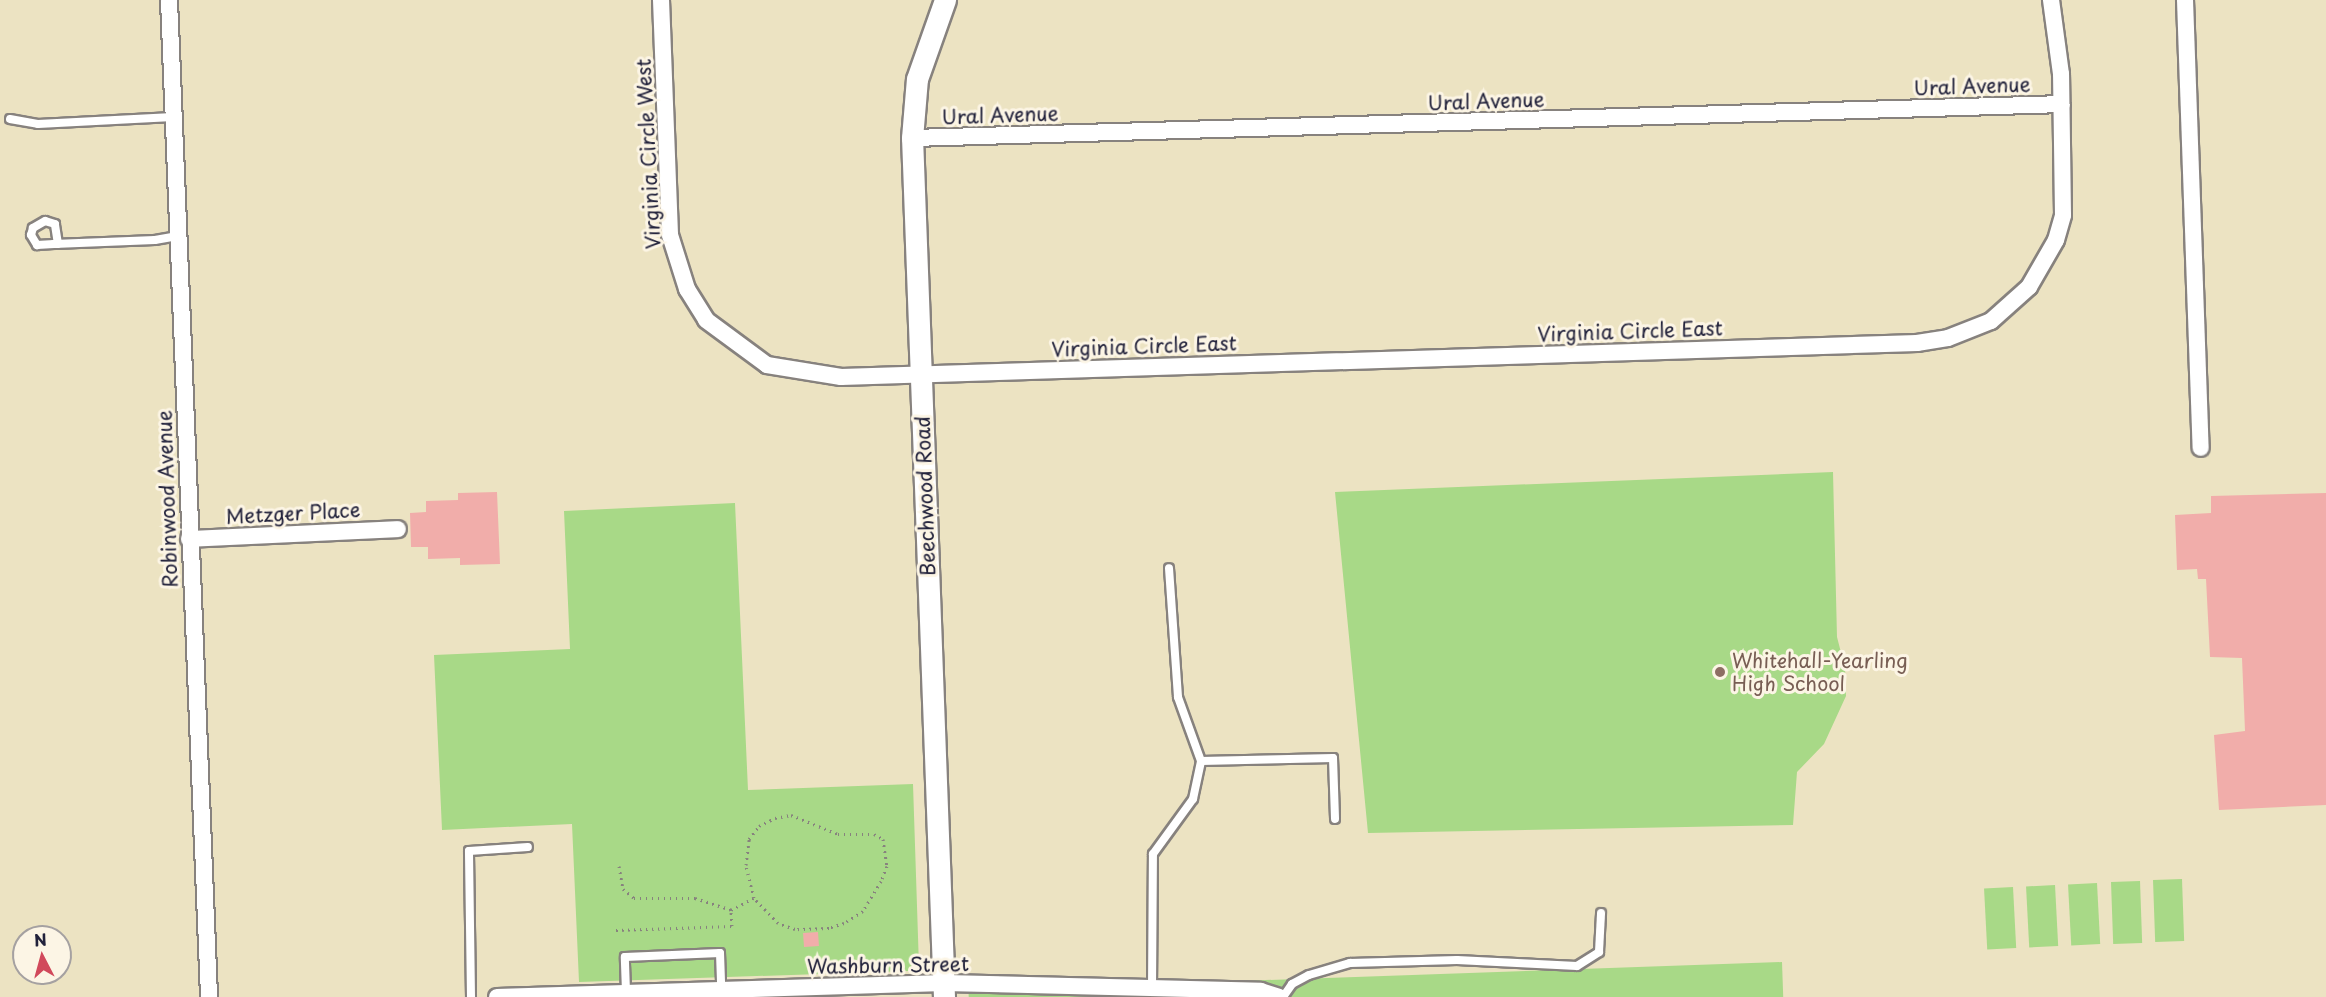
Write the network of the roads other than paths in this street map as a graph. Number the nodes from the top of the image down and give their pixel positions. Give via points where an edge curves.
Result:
1 (169, 0) edge
2 (661, 0) edge
3 (945, 0) edge
4 (2051, 0) edge
5 (2185, 0) edge
6 (2061, 104) junction
7 (174, 117) junction
8 (10, 118) dead end
9 (912, 138) junction
10 (178, 236) junction
11 (58, 244) dead end
12 (920, 375) junction
13 (2201, 447) dead end
14 (399, 529) dead end
15 (189, 539) junction
16 (1169, 568) dead end
17 (1201, 760) junction
18 (1335, 819) dead end
19 (528, 847) dead end
20 (1601, 913) dead end
21 (721, 989) junction
22 (944, 990) edge
23 (1152, 990) junction
24 (626, 992) junction
25 (209, 997) edge
26 (471, 997) edge
27 (497, 997) edge
28 (1281, 997) edge

1 - 7 street, Robinwood Avenue
2 - 12 street, Virginia Circle West via 670,234 678,269 706,320 767,365 830,376
3 - 9 street, Beechwood Road via 916,80
4 - 6 street, Virginia Circle East
5 - 13 street
6 - 9 street, Ural Avenue
6 - 12 street, Virginia Circle East via 2063,215 2044,264 2029,286 1991,321 1948,338 1917,343
7 - 8 lane via 38,124
7 - 10 street, Robinwood Avenue
9 - 12 street, Beechwood Road
10 - 11 lane
10 - 15 street, Robinwood Avenue
12 - 22 street, Beechwood Road
14 - 15 street, Metzger Place
15 - 25 street, Robinwood Avenue
16 - 17 lane via 1178,697
17 - 18 lane via 1334,758
17 - 23 lane via 1193,798 1153,854
19 - 26 lane via 469,851
20 - 28 lane via 1599,952 1577,966 1457,960 1350,963 1309,975 1292,984
21 - 22 street, Washburn Street
21 - 24 street, Washburn Street
21 - 24 lane via 720,953 625,957
22 - 23 street, Washburn Street
23 - 28 street, Washburn Street via 1261,991
24 - 27 street, Washburn Street

